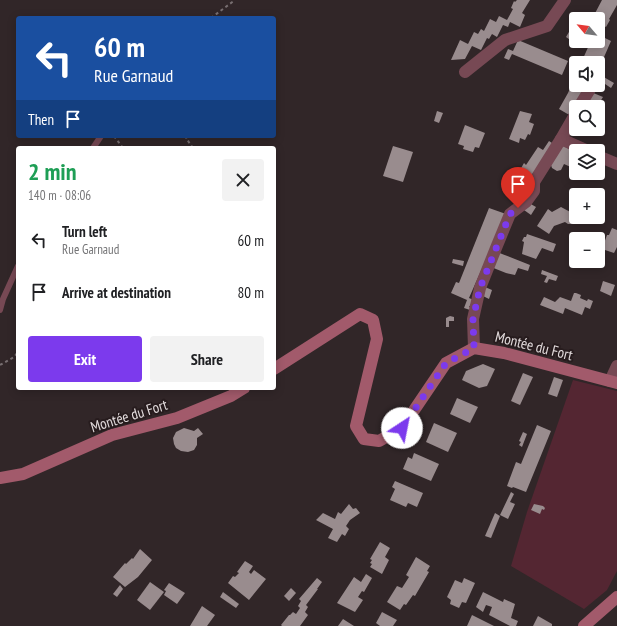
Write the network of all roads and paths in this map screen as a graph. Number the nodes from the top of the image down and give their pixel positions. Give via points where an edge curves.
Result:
1 (235, 0) edge
2 (565, 0) edge
3 (214, 16) edge
4 (465, 72) dead end
5 (569, 125) edge
6 (116, 138) edge
7 (561, 139) junction
8 (572, 144) edge
9 (122, 146) edge
10 (605, 159) edge
11 (617, 164) edge
12 (16, 270) edge
13 (0, 310) edge
14 (474, 348) junction
15 (16, 354) edge
16 (0, 365) edge
17 (617, 366) edge
18 (276, 368) edge
19 (613, 382) edge
20 (241, 390) edge
21 (0, 478) edge
22 (617, 598) edge
23 (584, 626) edge

1 - 3 path
2 - 4 street via 547,26 505,40
5 - 7 street
6 - 9 path
7 - 8 street
7 - 14 street via 534,182 534,191 526,202 510,214 480,288 473,319
10 - 11 street
12 - 13 lane
14 - 18 street, Montée du Fort via 446,363 402,428 379,441 364,439 356,426 377,339 373,320 360,314
14 - 19 street, Montée du Fort via 504,353
15 - 16 path
17 - 19 street
20 - 21 street, Montée du Fort via 177,418 112,435 23,474
22 - 23 street

